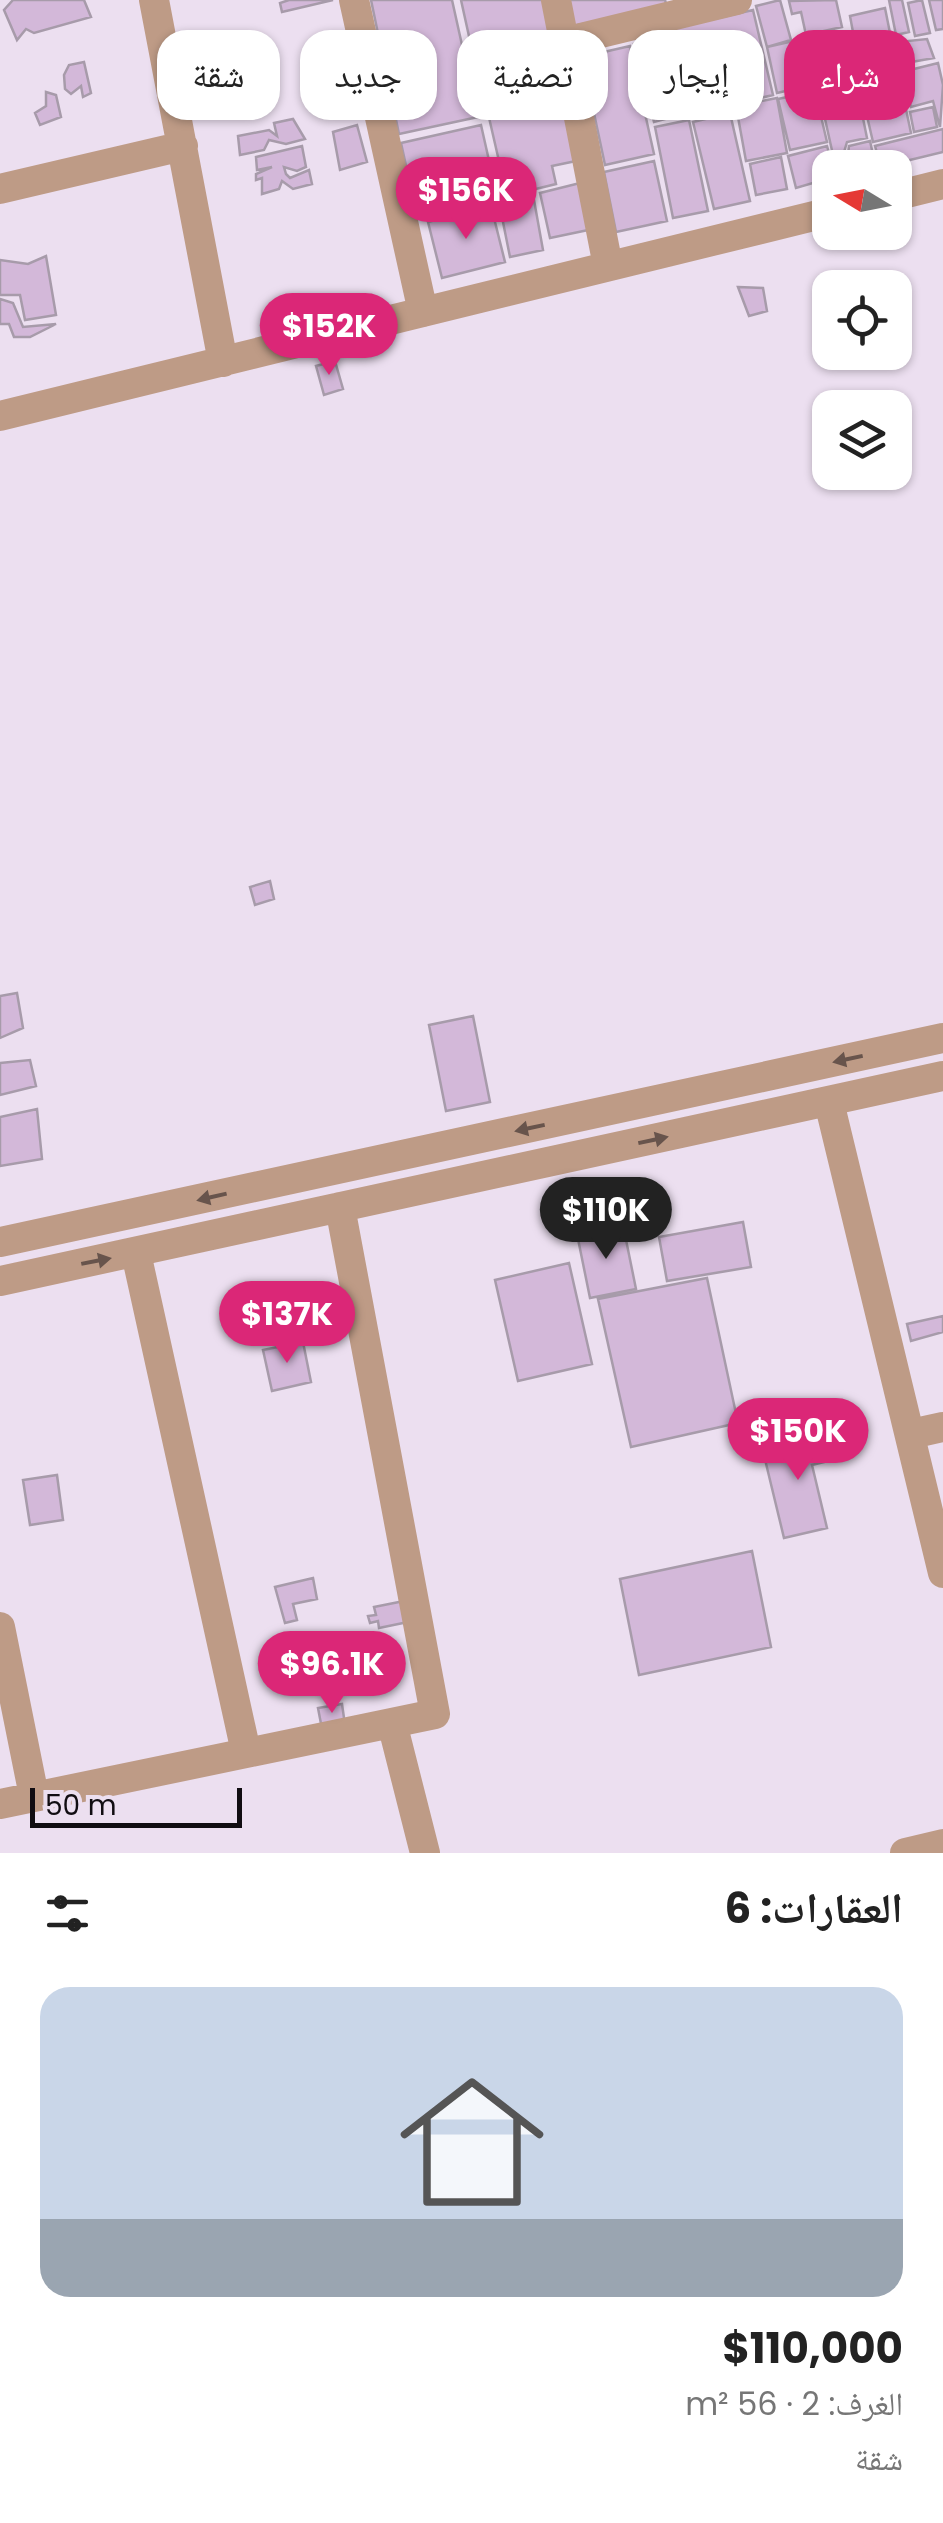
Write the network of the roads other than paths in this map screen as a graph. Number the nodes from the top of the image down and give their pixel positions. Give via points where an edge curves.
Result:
1 (154, 0) edge
2 (354, 0) edge
3 (556, 0) edge
4 (737, 0) edge
5 (562, 30) edge
6 (608, 31) edge
7 (579, 120) edge
8 (184, 146) junction
9 (943, 184) edge
10 (0, 190) edge
11 (912, 192) edge
12 (812, 216) edge
13 (608, 266) junction
14 (423, 312) junction
15 (223, 362) junction
16 (0, 416) edge
17 (943, 1038) edge
18 (943, 1076) edge
19 (830, 1102) junction
20 (440, 1148) junction
21 (449, 1185) junction
22 (340, 1207) junction
23 (0, 1242) edge
24 (136, 1253) junction
25 (0, 1281) edge
26 (943, 1428) edge
27 (911, 1434) junction
28 (943, 1573) edge
29 (0, 1627) edge
30 (392, 1723) junction
31 (246, 1752) junction
32 (34, 1796) junction
33 (0, 1804) edge
34 (943, 1844) edge
35 (425, 1853) edge
36 (905, 1853) edge

1 - 8 street
2 - 14 street
3 - 5 street
4 - 6 street
7 - 13 street
8 - 10 street
8 - 15 street
9 - 11 street
12 - 13 street
13 - 14 street
14 - 15 street
15 - 16 street
17 -> 20 street
18 - 19 street
21 -> 19 street
19 - 27 street
20 - 21 street
20 -> 23 street
21 - 22 street
22 - 24 street
22 - 30 street via 435,1714
25 -> 24 street
24 - 31 street
26 - 27 street
27 - 28 street
29 - 32 street
30 - 31 street
30 - 35 street
31 - 32 street
32 - 33 street
34 - 36 street

